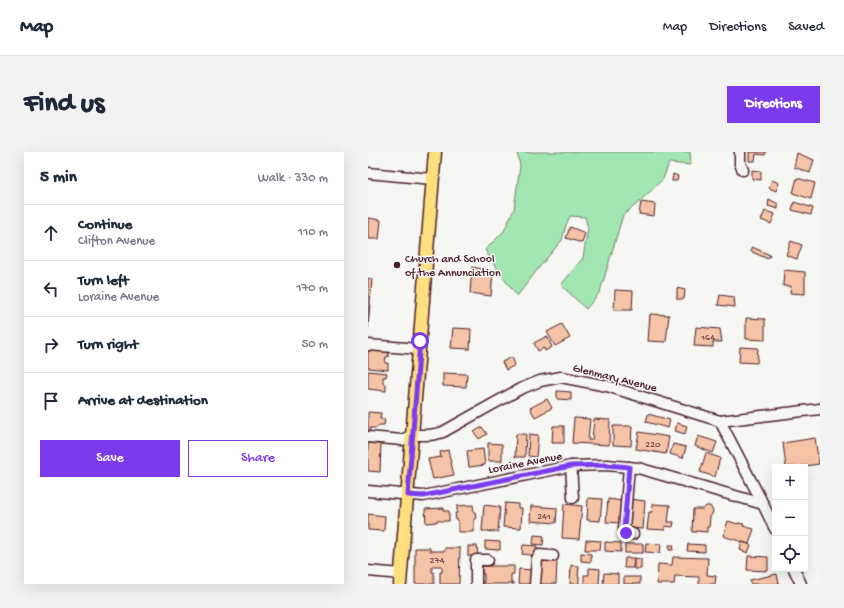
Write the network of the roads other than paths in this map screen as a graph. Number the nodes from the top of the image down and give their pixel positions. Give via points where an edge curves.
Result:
1 (435, 152) edge
2 (740, 152) edge
3 (743, 170) dead end
4 (368, 173) edge
5 (432, 179) junction
6 (368, 345) edge
7 (419, 349) junction
8 (820, 409) edge
9 (720, 421) junction
10 (412, 436) junction
11 (368, 437) edge
12 (571, 466) junction
13 (629, 467) junction
14 (368, 491) edge
15 (408, 495) junction
16 (573, 498) dead end
17 (763, 504) junction
18 (772, 523) edge
19 (633, 534) dead end
20 (553, 556) dead end
21 (488, 560) dead end
22 (368, 571) edge
23 (795, 572) edge
24 (401, 579) edge
25 (476, 584) edge
26 (535, 584) edge
27 (801, 584) edge

1 - 5 main road
2 - 3 street
4 - 5 street
5 - 7 main road
6 - 7 street
7 - 10 main road
8 - 9 street, Glenmary Avenue
9 - 10 street, Glenmary Avenue via 607,386 561,377 540,381 520,389 443,432
9 - 17 street
10 - 11 street, Glenmary Avenue via 402,440
10 - 15 main road
12 - 13 street, Loraine Avenue
12 - 15 street, Loraine Avenue via 423,496
12 - 16 street
13 - 17 street, Loraine Avenue
13 - 19 street via 624,530
14 - 15 street, Loraine Avenue
15 - 24 main road
17 - 18 street
20 - 26 street via 539,555
21 - 25 street via 476,560
22 - 24 street
23 - 27 street

